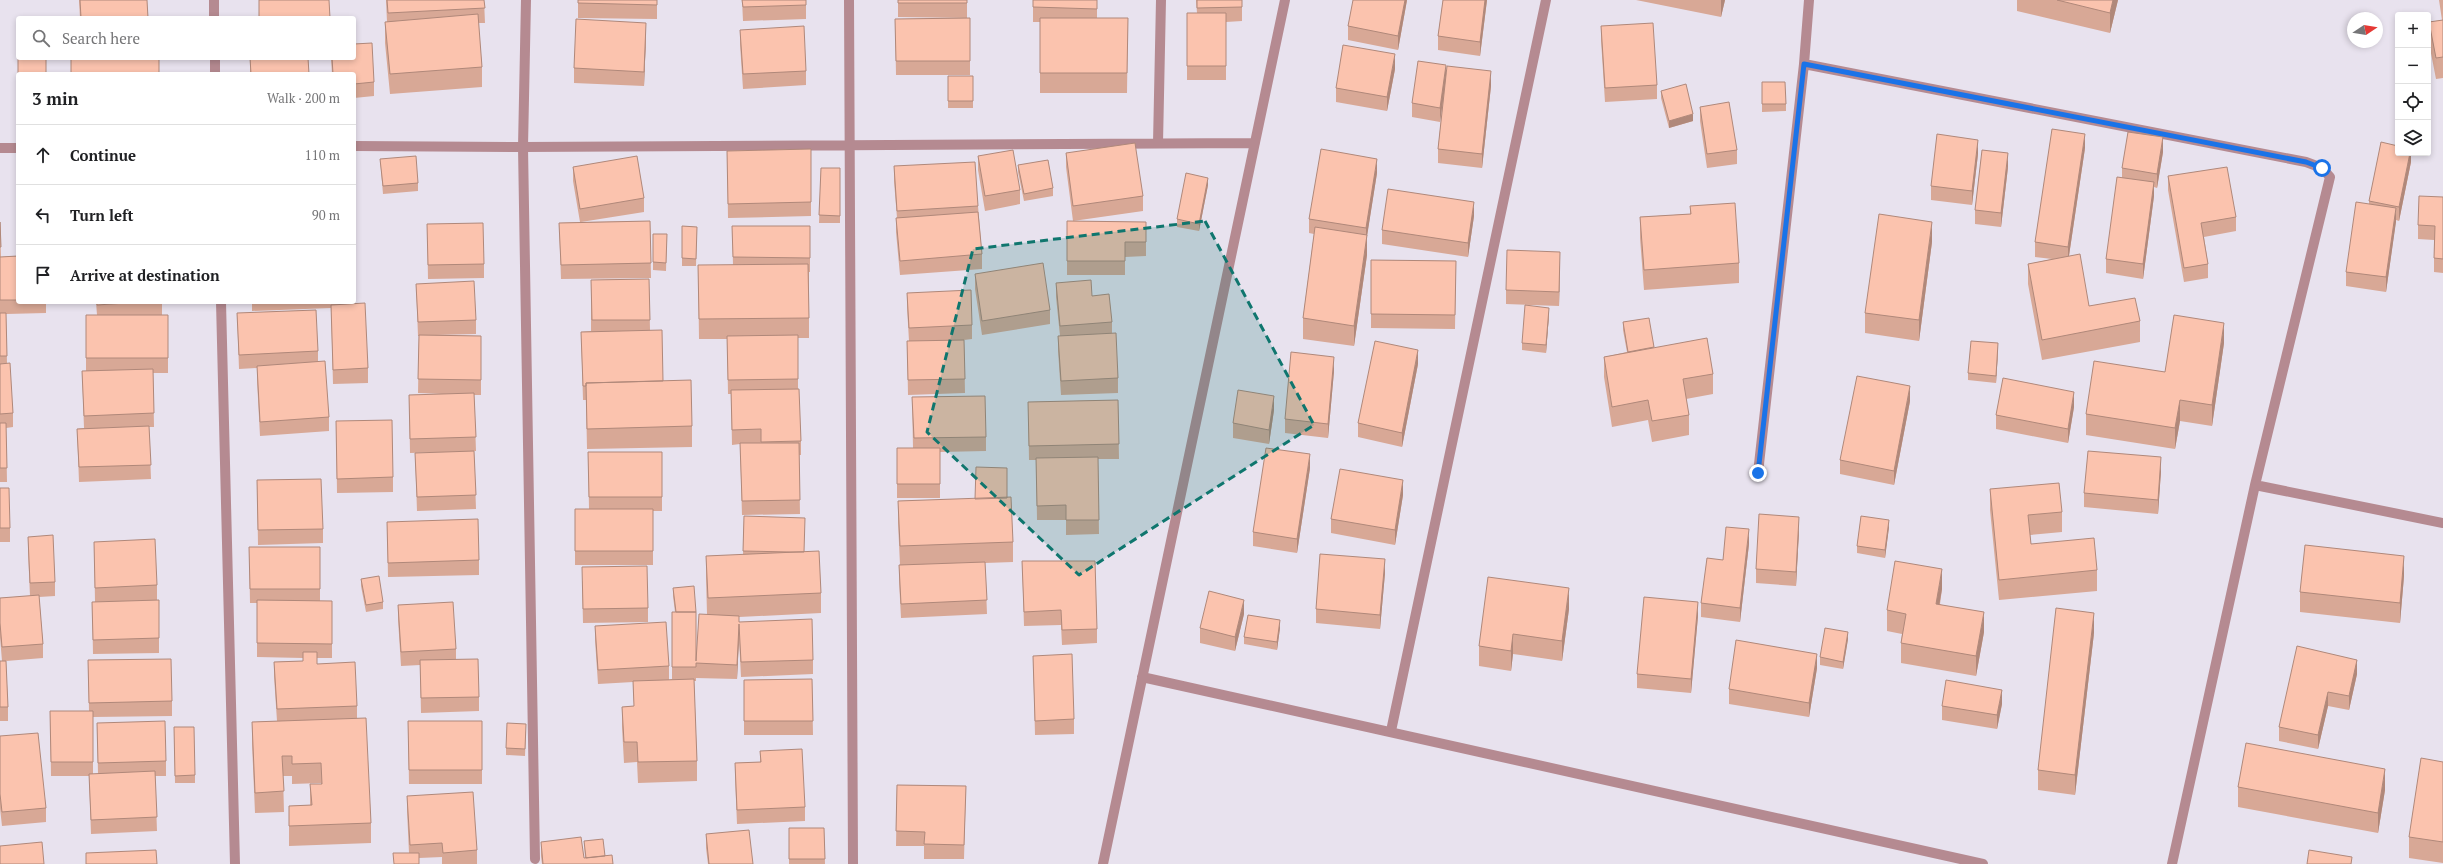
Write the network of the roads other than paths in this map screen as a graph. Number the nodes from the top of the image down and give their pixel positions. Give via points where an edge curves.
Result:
1 (214, 0) edge
2 (526, 0) edge
3 (849, 0) edge
4 (1161, 0) edge
5 (1285, 0) edge
6 (1546, 0) edge
7 (1809, 0) edge
8 (214, 16) edge
9 (215, 60) edge
10 (1804, 64) junction
11 (215, 72) edge
12 (1158, 143) junction
13 (1255, 143) junction
14 (849, 145) junction
15 (356, 146) edge
16 (0, 148) edge
17 (16, 148) edge
18 (523, 148) junction
19 (221, 304) edge
20 (1758, 473) dead end
21 (2255, 485) junction
22 (2443, 523) edge
23 (1142, 677) junction
24 (1391, 731) junction
25 (535, 859) dead end
26 (235, 864) edge
27 (853, 864) edge
28 (1103, 864) edge
29 (1984, 864) edge
30 (2172, 864) edge

1 - 8 street
2 - 18 street
3 - 14 street
4 - 12 street
5 - 13 street
6 - 24 street
7 - 10 street
9 - 11 street
10 - 20 street
10 - 21 street via 2306,162 2322,168 2330,179
12 - 13 street
12 - 14 street
13 - 23 street
14 - 18 street
14 - 27 street
15 - 18 street
16 - 17 street
18 - 25 street
19 - 26 street
21 - 22 street
21 - 30 street
23 - 24 street
23 - 28 street
24 - 29 street

